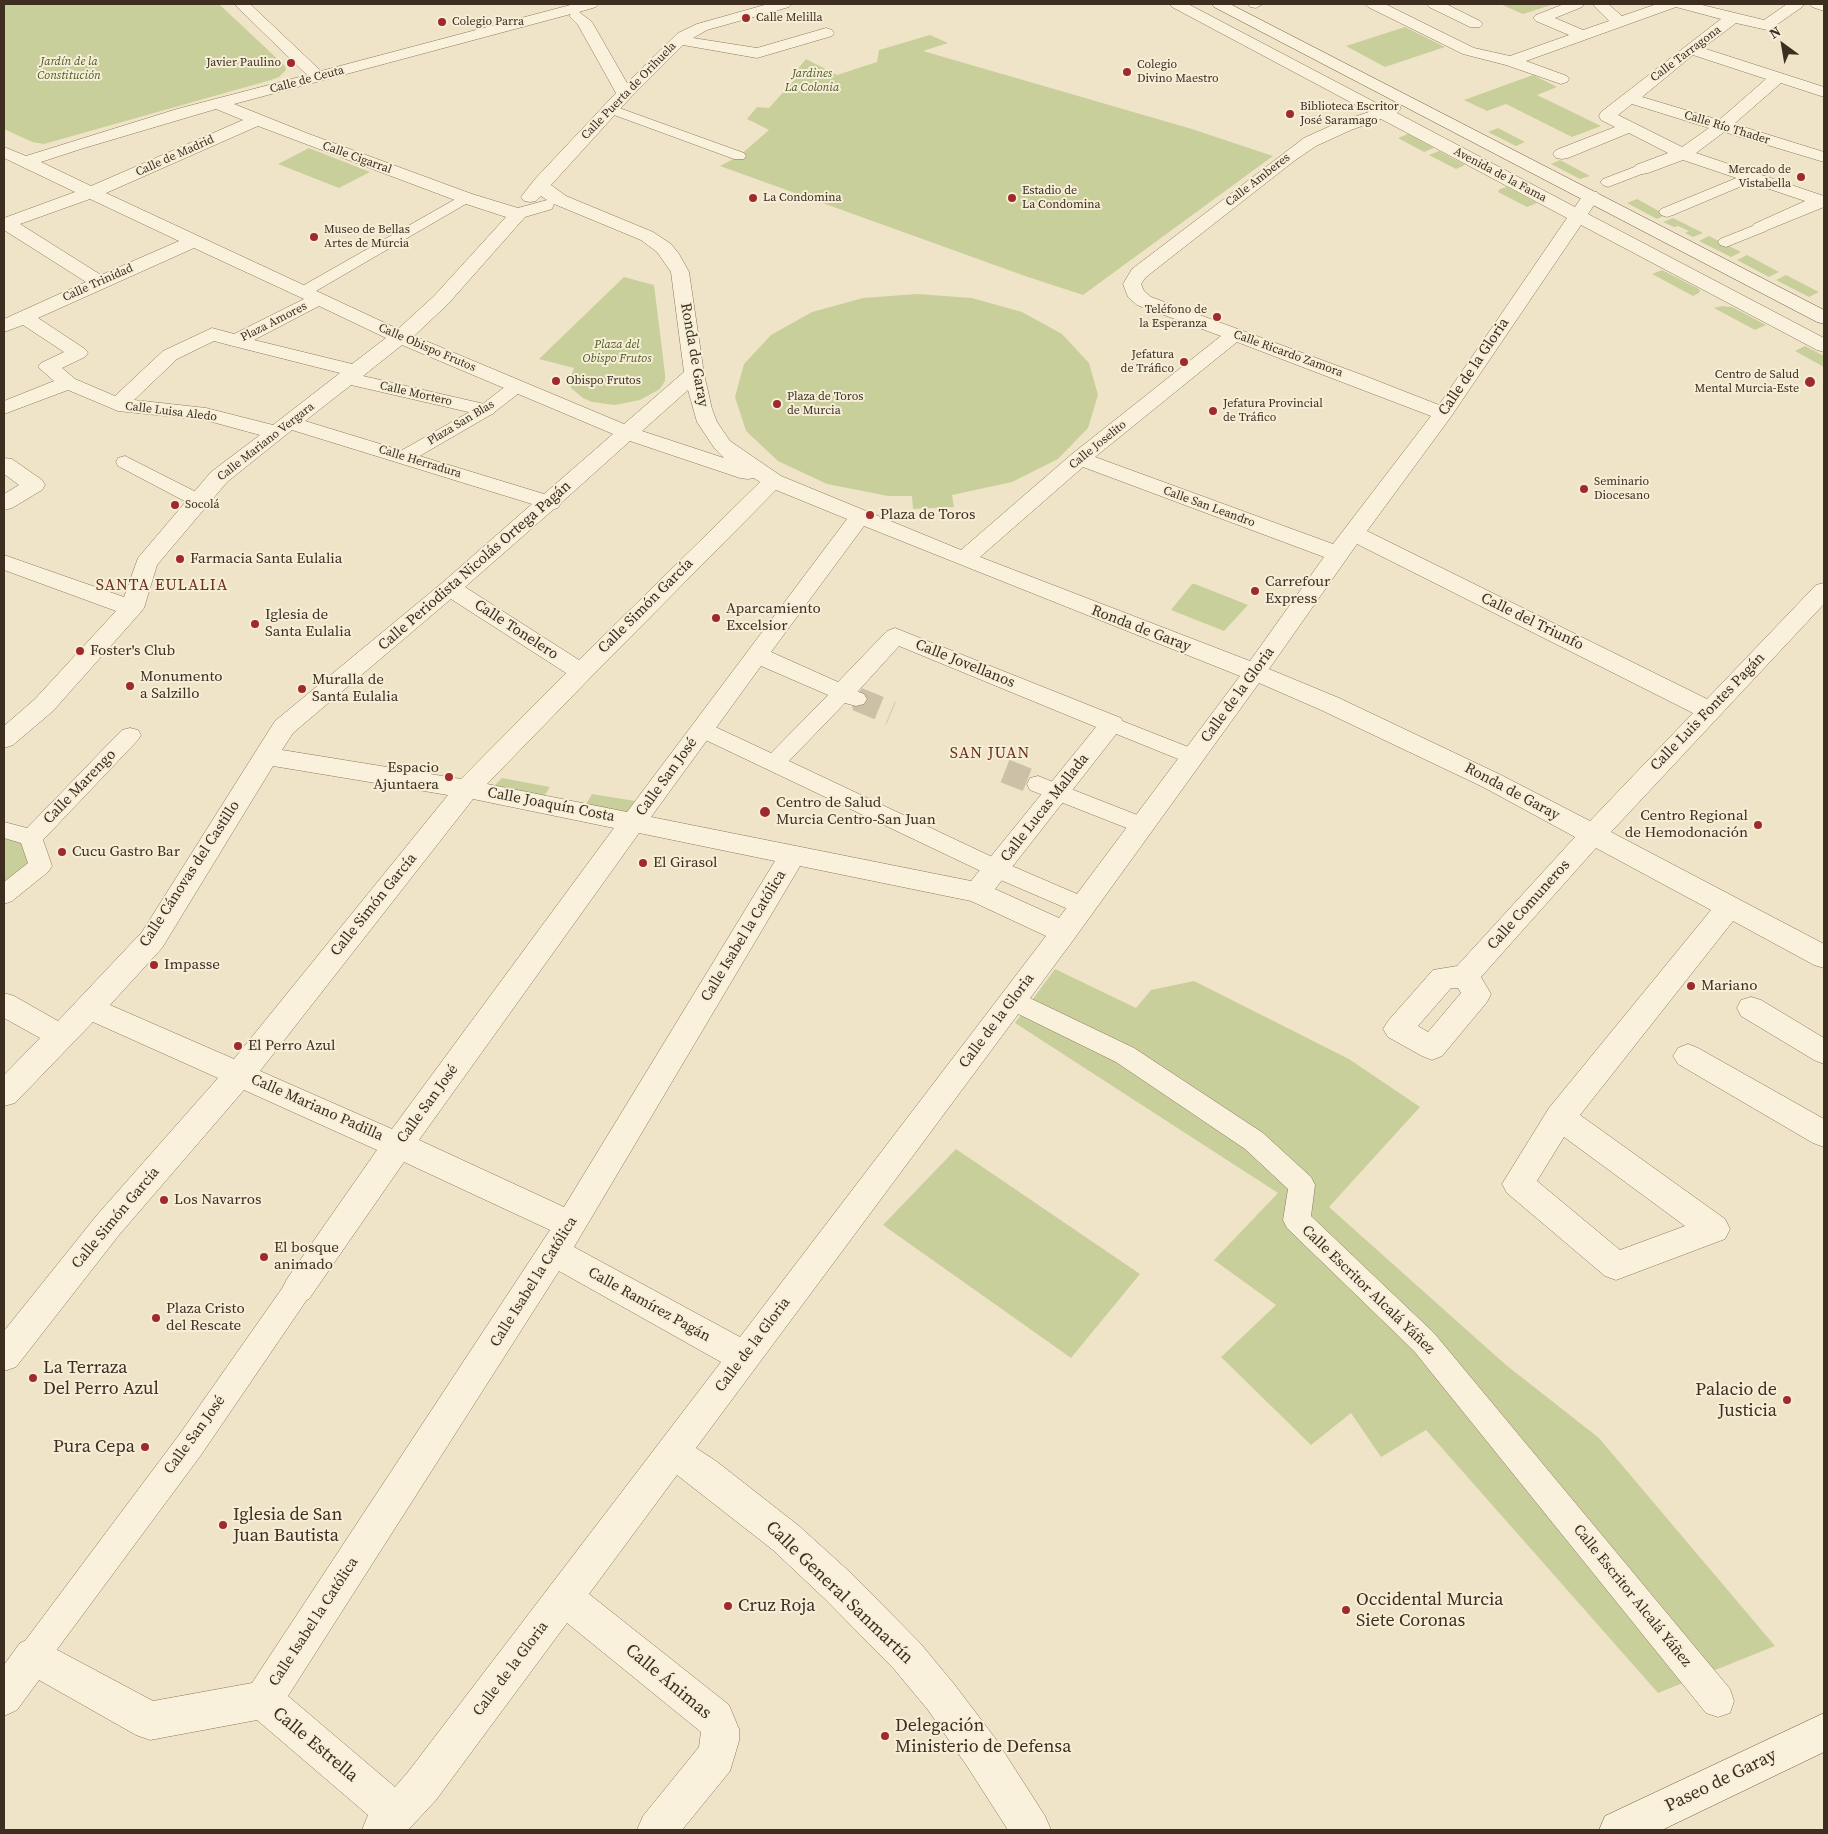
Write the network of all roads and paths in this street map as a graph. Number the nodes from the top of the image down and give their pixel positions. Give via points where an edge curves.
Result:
1 (241, 4) edge
2 (591, 4) edge
3 (734, 4) edge
4 (784, 4) edge
5 (1177, 4) edge
6 (1219, 4) edge
7 (1372, 4) edge
8 (1434, 4) edge
9 (1577, 4) edge
10 (1599, 4) edge
11 (1671, 4) edge
12 (1682, 4) edge
13 (1797, 4) edge
14 (1817, 4) edge
15 (1824, 6) edge
16 (573, 13) junction
17 (749, 14) junction
18 (1733, 18) junction
19 (1620, 22) junction
20 (1475, 24) dead end
21 (826, 33) dead end
22 (1582, 36) junction
23 (679, 40) junction
24 (1691, 49) junction
25 (1511, 61) junction
26 (318, 77) junction
27 (1778, 77) junction
28 (1561, 79) dead end
29 (1824, 92) edge
30 (624, 94) junction
31 (1629, 98) junction
32 (1411, 103) junction
33 (218, 104) junction
34 (611, 108) junction
35 (1383, 113) junction
36 (259, 119) junction
37 (1722, 126) junction
38 (1630, 128) junction
39 (4, 152) edge
40 (1682, 154) junction
41 (1822, 154) edge
42 (1559, 155) dead end
43 (739, 156) dead end
44 (25, 162) junction
45 (1642, 169) joint
46 (1752, 177) junction
47 (1608, 182) dead end
48 (90, 193) junction
49 (1591, 196) junction
50 (466, 198) junction
51 (1823, 202) edge
52 (527, 206) junction
53 (1667, 212) dead end
54 (1578, 216) junction
55 (5, 224) edge
56 (1760, 228) joint
57 (193, 241) junction
58 (1726, 242) dead end
59 (100, 283) junction
60 (1135, 293) joint
61 (311, 295) junction
62 (1823, 316) edge
63 (24, 317) junction
64 (4, 326) edge
65 (1234, 335) junction
66 (400, 337) junction
67 (236, 341) junction
68 (1824, 346) edge
69 (694, 374) junction
70 (351, 375) junction
71 (68, 382) junction
72 (517, 386) junction
73 (118, 405) junction
74 (4, 408) edge
75 (486, 410) junction
76 (1443, 414) junction
77 (284, 428) junction
78 (628, 433) junction
79 (404, 457) junction
80 (1080, 459) junction
81 (125, 462) dead end
82 (4, 464) edge
83 (773, 481) junction
84 (199, 501) junction
85 (4, 503) edge
86 (550, 503) junction
87 (860, 517) junction
88 (1354, 533) junction
89 (1338, 554) junction
90 (964, 560) junction
91 (4, 562) edge
92 (450, 588) junction
93 (1824, 590) edge
94 (132, 608) junction
95 (757, 655) junction
96 (581, 672) junction
97 (1254, 673) junction
98 (849, 696) junction
99 (1711, 711) junction
100 (1112, 724) junction
101 (701, 729) junction
102 (130, 735) dead end
103 (4, 739) edge
104 (264, 756) junction
105 (1193, 757) junction
106 (775, 762) junction
107 (1048, 788) junction
108 (467, 789) junction
109 (634, 821) junction
110 (1142, 826) junction
111 (4, 830) edge
112 (1593, 835) junction
113 (31, 838) junction
114 (792, 856) junction
115 (997, 869) junction
116 (977, 892) junction
117 (4, 895) edge
118 (1083, 906) junction
119 (1729, 907) junction
120 (1064, 932) junction
121 (1824, 958) edge
122 (1465, 976) dead end
123 (1013, 1000) junction
124 (4, 1004) edge
125 (89, 1008) junction
126 (1751, 1008) dead end
127 (61, 1036) junction
128 (1824, 1052) edge
129 (1688, 1056) dead end
130 (240, 1074) junction
131 (4, 1094) edge
132 (1560, 1117) junction
133 (1824, 1134) edge
134 (398, 1145) junction
135 (570, 1225) junction
136 (554, 1252) junction
137 (298, 1289) joint
138 (6, 1349) edge
139 (744, 1357) junction
140 (673, 1453) junction
141 (565, 1598) junction
142 (33, 1656) junction
143 (4, 1697) edge
144 (263, 1700) junction
145 (1718, 1701) dead end
146 (1824, 1732) edge
147 (390, 1822) edge
148 (657, 1830) edge
149 (1031, 1830) edge
150 (1619, 1830) edge

1 - 26 street
2 - 16 street, Calle de Ceuta
3 - 17 street
4 - 17 street
5 - 35 street, Avenida de la Fama
6 - 32 street, Avenida de la Fama
7 - 25 street via 1469,51
8 - 20 street
9 - 22 street via 1540,18
10 - 19 street
11 - 19 street
12 - 18 street
13 - 18 street, Calle Tarragona via 1767,25
14 - 15 street
16 - 26 street, Calle de Ceuta
16 - 30 street via 584,22
17 - 23 street, Calle Puerta de Orihuela via 696,29
18 - 24 street, Calle Tarragona
19 - 22 street
21 - 23 street via 757,52
22 - 25 street
23 - 30 street, Calle Puerta de Orihuela
24 - 27 street
24 - 31 street, Calle Tarragona
25 - 28 street
26 - 33 street, Calle de Ceuta
27 - 29 street
27 - 37 street
30 - 34 street, Calle Puerta de Orihuela
31 - 37 street, Calle Río Thader
31 - 38 street, Calle Tarragona via 1607,116
32 - 35 street, Calle Amberes
32 - 49 street, Avenida de la Fama
33 - 36 street, Calle Cigarral
33 - 44 street, Calle de Ceuta
34 - 43 street
34 - 52 street, Calle Puerta de Orihuela via 541,183 545,191
35 - 54 street, Avenida de la Fama
35 - 60 street, Calle Amberes via 1324,134 1288,157 1139,273 1132,284
36 - 48 street, Calle de Madrid
36 - 50 street, Calle Cigarral
37 - 40 street
37 - 41 street, Calle Río Thader
38 - 40 street
38 - 42 street
39 - 44 street, Calle Obispo Frutos
40 - 45 street
40 - 46 street
44 - 48 street, Calle Obispo Frutos
45 - 47 street
46 - 51 street
46 - 53 street
48 - 55 street, Calle de Madrid
48 - 57 street, Calle Obispo Frutos
49 - 54 street, Calle de la Gloria
49 - 62 street, Avenida de la Fama
50 - 52 street, Calle Cigarral
50 - 61 street
51 - 56 street
52 - 66 street, Calle Mariano Vergara via 441,300
52 - 69 street, Ronda de Garay via 582,210 647,236 664,248 680,272
54 - 68 street, Avenida de la Fama
54 - 76 street, Calle de la Gloria
55 - 59 street
56 - 58 street
57 - 59 street, Calle Trinidad
57 - 61 street, Calle Obispo Frutos
59 - 63 street, Calle Trinidad
60 - 65 street, Calle Ricardo Zamora via 1144,301
61 - 66 street, Calle Obispo Frutos
61 - 67 street, Plaza Amores
63 - 64 street, Calle Trinidad
63 - 71 street, Calle Luisa Aledo via 78,353 48,367
65 - 76 street, Calle Ricardo Zamora
65 - 80 street, Calle Joselito
66 - 70 street, Calle Mariano Vergara
66 - 72 street, Calle Obispo Frutos
67 - 70 street, Plaza Amores
67 - 73 street via 212,334 170,355
69 - 78 street, Calle Periodista Nicolás Ortega Pagán
69 - 83 street, Ronda de Garay via 702,409 722,445 743,463
70 - 75 street, Calle Mortero
70 - 77 street, Calle Mariano Vergara
71 - 73 street, Calle Luisa Aledo
71 - 74 street
72 - 75 street, Plaza San Blas
72 - 78 street, Calle Obispo Frutos
73 - 77 street, Calle Luisa Aledo via 206,414
75 - 79 street, Plaza San Blas
76 - 88 street, Calle de la Gloria
77 - 79 street, Calle Herradura
77 - 84 street, Calle Mariano Vergara via 219,477
78 - 83 street, Calle Obispo Frutos
78 - 86 street, Calle Periodista Nicolás Ortega Pagán
79 - 86 street, Calle Herradura
80 - 89 street, Calle San Leandro
80 - 90 street, Calle Joselito
81 - 84 street
82 - 85 street via 34,485
83 - 87 street, Ronda de Garay
83 - 96 street, Calle Simón García
84 - 94 street, Calle Mariano Vergara via 146,563
86 - 92 street, Calle Periodista Nicolás Ortega Pagán
87 - 90 street, Ronda de Garay
87 - 95 street, Calle San José
88 - 89 street, Calle de la Gloria
88 - 99 street, Calle del Triunfo
89 - 97 street, Calle de la Gloria
90 - 97 street, Ronda de Garay
91 - 94 street
92 - 96 street, Calle Tonelero
92 - 104 street, Calle Periodista Nicolás Ortega Pagán via 284,728
93 - 99 street, Calle Luis Fontes Pagán
94 - 103 street, Calle Mariano Vergara via 44,705
95 - 98 street
95 - 101 street, Calle San José
96 - 108 street, Calle Simón García
97 - 105 street, Calle de la Gloria
97 - 112 street, Ronda de Garay via 1419,745
98 - 100 street, Calle Jovellanos via 896,636
98 - 106 street
99 - 112 street, Calle Luis Fontes Pagán
100 - 105 street, Calle Jovellanos
100 - 107 street, Calle Lucas Mallada
101 - 106 street
101 - 109 street, Calle San José
102 - 113 street, Calle Marengo
104 - 108 street, Calle Joaquín Costa
104 - 125 street, Calle Cánovas del Castillo via 152,940
105 - 110 street, Calle de la Gloria
106 - 115 street
107 - 110 street
107 - 115 street, Calle Lucas Mallada
108 - 109 street, Calle Joaquín Costa
108 - 130 street, Calle Simón García
109 - 114 street, Calle Joaquín Costa
109 - 134 street, Calle San José
110 - 118 street, Calle de la Gloria
111 - 113 street
112 - 119 street, Ronda de Garay
112 - 122 street, Calle Comuneros
113 - 117 street via 40,866
114 - 116 street, Calle Joaquín Costa
114 - 135 street, Calle Isabel la Católica
115 - 116 street, Calle Lucas Mallada
115 - 118 street
116 - 120 street, Calle Joaquín Costa
118 - 120 street, Calle de la Gloria
119 - 121 street, Ronda de Garay
119 - 132 street
120 - 123 street, Calle de la Gloria
123 - 139 street, Calle de la Gloria
123 - 145 street, Calle Escritor Alcalá Yáñez via 1125,1055 1254,1141 1302,1185 1297,1220 1424,1342
124 - 127 street
125 - 127 street, Calle Cánovas del Castillo
125 - 130 street, Calle Mariano Padilla
126 - 128 street
127 - 131 street, Calle Cánovas del Castillo
129 - 133 street
130 - 134 street, Calle Mariano Padilla
130 - 138 street, Calle Simón García via 108,1225
132 - 132 street via 1518,1184 1616,1266 1714,1229
134 - 135 street, Calle Mariano Padilla
134 - 137 street, Calle San José
135 - 136 street, Calle Isabel la Católica
136 - 139 street, Calle Ramírez Pagán
136 - 144 street, Calle Isabel la Católica
137 - 142 street, Calle San José via 190,1445
139 - 140 street, Calle de la Gloria
140 - 141 street, Calle de la Gloria
140 - 149 street, Calle General Sanmartín via 704,1473 786,1538 907,1656 981,1752
141 - 147 street, Calle de la Gloria via 422,1786
141 - 148 street, Calle Ánimas via 706,1710 720,1729 716,1757
142 - 143 street, Calle San José
142 - 144 street, Calle Estrella via 150,1721
144 - 147 street, Calle Estrella
146 - 150 street, Paseo de Garay

